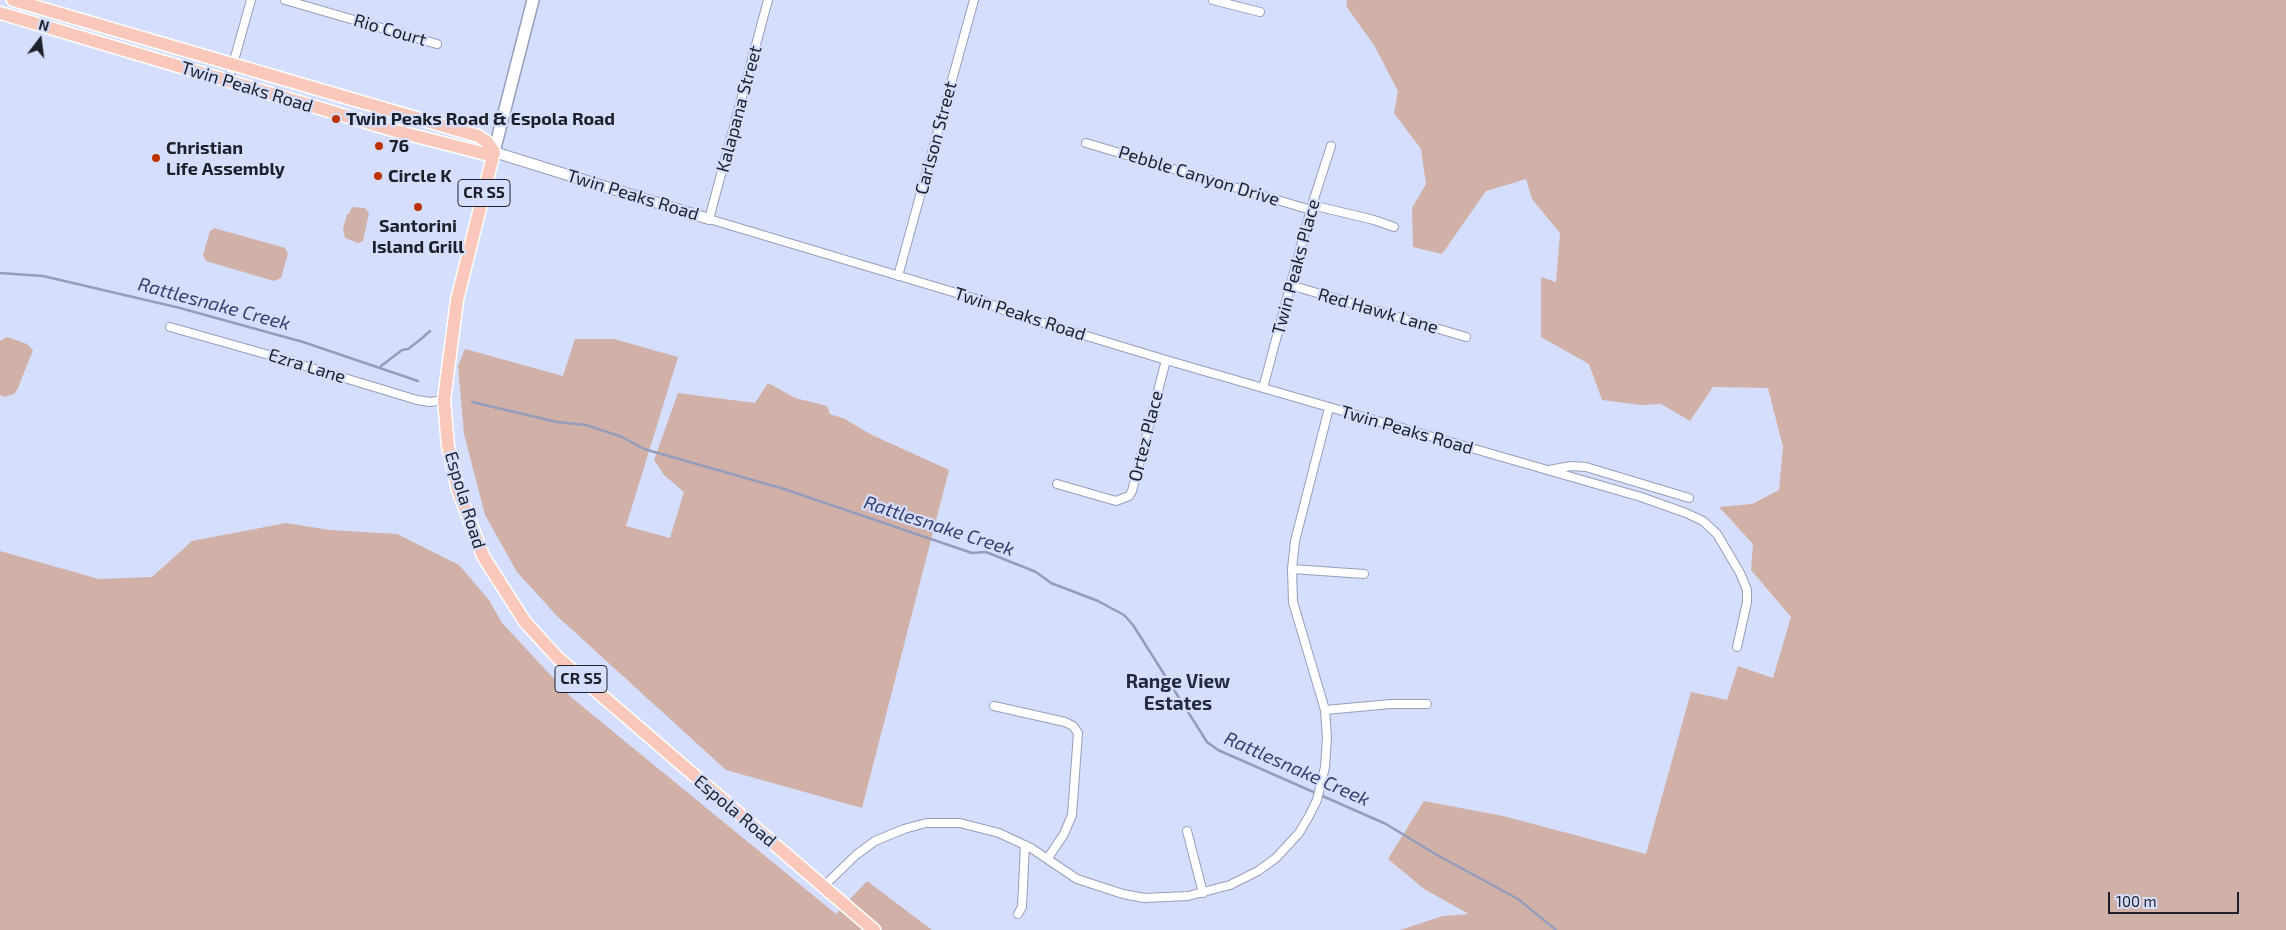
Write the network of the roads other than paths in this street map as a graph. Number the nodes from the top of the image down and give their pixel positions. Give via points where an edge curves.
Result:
1 (13, 0) edge
2 (251, 0) edge
3 (285, 0) edge
4 (533, 0) edge
5 (768, 0) edge
6 (974, 0) edge
7 (1213, 0) edge
8 (1260, 12) dead end
9 (0, 14) edge
10 (437, 44) dead end
11 (233, 66) junction
12 (228, 82) junction
13 (1086, 143) dead end
14 (1331, 146) dead end
15 (494, 152) junction
16 (1311, 208) junction
17 (709, 219) junction
18 (1394, 227) dead end
19 (898, 276) junction
20 (1290, 285) junction
21 (170, 328) dead end
22 (1466, 337) dead end
23 (1166, 360) junction
24 (1263, 388) junction
25 (444, 400) junction
26 (1329, 408) junction
27 (1547, 470) junction
28 (1057, 484) dead end
29 (1689, 498) dead end
30 (1292, 569) junction
31 (1364, 574) dead end
32 (1737, 647) dead end
33 (1427, 704) dead end
34 (994, 706) dead end
35 (1325, 710) junction
36 (1187, 830) dead end
37 (1025, 845) junction
38 (1048, 858) junction
39 (824, 886) junction
40 (1203, 892) junction
41 (1018, 914) dead end
42 (874, 930) edge

1 - 11 main road, Twin Peaks Road
2 - 11 street
3 - 10 street, Rio Court
4 - 15 main road, Espola Road / CR S5
5 - 17 street, Kalapana Street
6 - 19 street, Carlson Street
7 - 8 street
9 - 12 main road, Twin Peaks Road
11 - 12 street
11 - 15 main road, Twin Peaks Road via 480,137
12 - 15 main road, Twin Peaks Road via 396,131 485,154
13 - 16 street, Pebble Canyon Drive
14 - 16 street, Twin Peaks Place
15 - 17 street, Twin Peaks Road
15 - 25 main road, Espola Road / CR S5 via 457,300
16 - 18 street, Pebble Canyon Drive
16 - 20 street, Twin Peaks Place
17 - 19 street, Twin Peaks Road
19 - 23 street, Twin Peaks Road
20 - 22 street, Red Hawk Lane
20 - 24 street, Twin Peaks Place
21 - 25 street, Ezra Lane via 269,354 417,400
23 - 24 street, Twin Peaks Road
23 - 28 street, Ortez Place via 1129,496 1116,501
24 - 26 street, Twin Peaks Road
25 - 39 main road, Espola Road / CR S5 via 448,446 467,516 490,569 525,622 577,675
26 - 27 street, Twin Peaks Road
26 - 30 street via 1295,540
27 - 29 street, Twin Peaks Road via 1586,467
27 - 32 street, Twin Peaks Road via 1669,506 1710,526 1730,555 1747,590
30 - 31 street
30 - 35 street via 1294,602
33 - 35 street
34 - 38 street via 1065,722 1078,733 1072,814 1064,834
35 - 40 street via 1325,768 1316,800 1298,832 1276,858 1258,871 1230,885
36 - 40 street
37 - 38 street
37 - 39 street via 970,825 946,822 920,824 866,847
37 - 41 street via 1022,907
38 - 40 street via 1077,879 1134,896 1169,898
39 - 42 main road, Espola Road / CR S5

